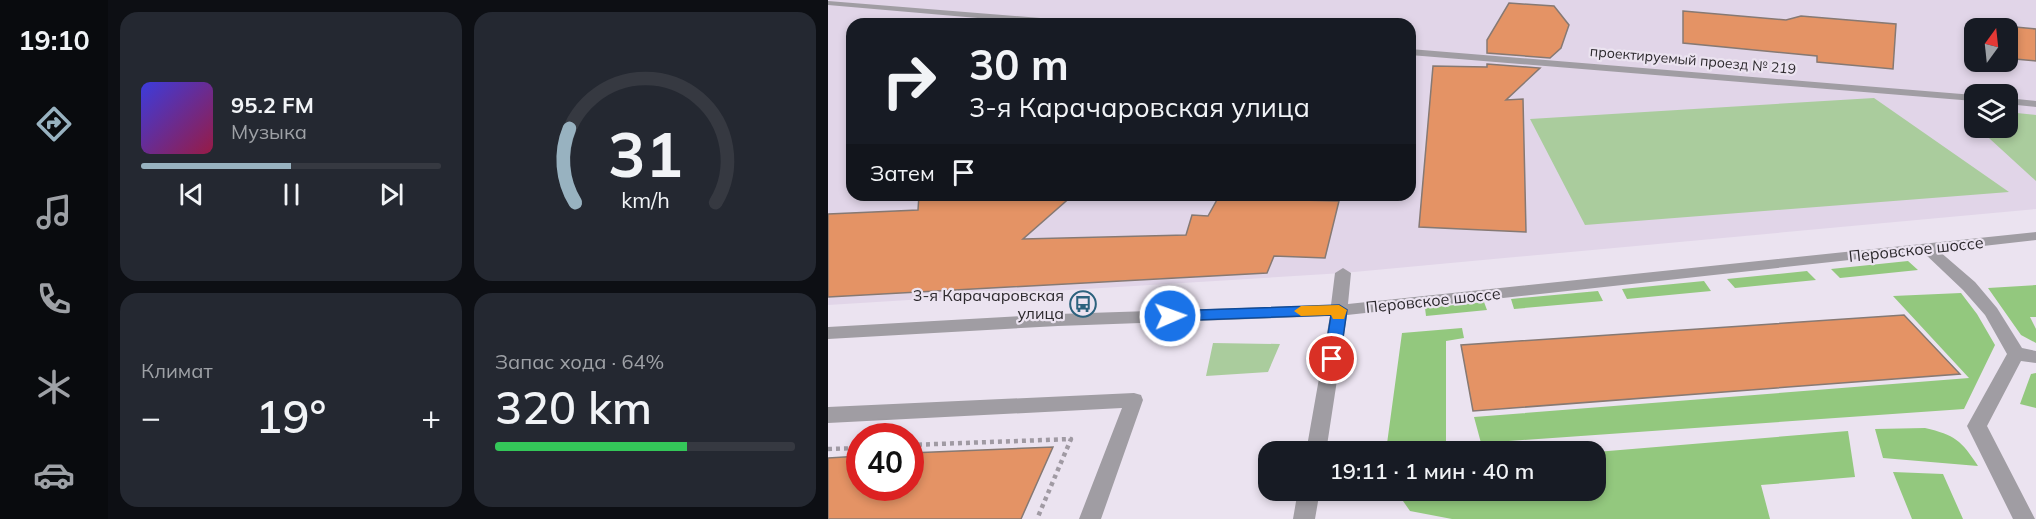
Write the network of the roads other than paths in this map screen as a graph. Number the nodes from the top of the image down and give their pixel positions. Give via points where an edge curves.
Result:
1 (828, 3) edge
2 (1006, 18) edge
3 (1416, 52) edge
4 (1964, 98) edge
5 (2018, 102) edge
6 (2036, 104) edge
7 (2036, 236) edge
8 (1927, 248) junction
9 (1343, 273) dead end
10 (1339, 310) junction
11 (828, 333) edge
12 (2016, 354) junction
13 (2036, 357) edge
14 (828, 415) edge
15 (1318, 441) edge
16 (1307, 501) edge
17 (1090, 519) edge
18 (1304, 519) edge
19 (2024, 519) edge

1 - 2 street
3 - 4 street, проектируемый проезд № 219
5 - 6 street
7 - 8 street, Перовское шоссе
8 - 10 street, Перовское шоссе
8 - 12 street via 1977,295
9 - 10 street
10 - 11 street, Перовское шоссе
10 - 15 street
12 - 13 street
12 - 19 street via 1977,426
14 - 17 street via 1134,400
16 - 18 street

